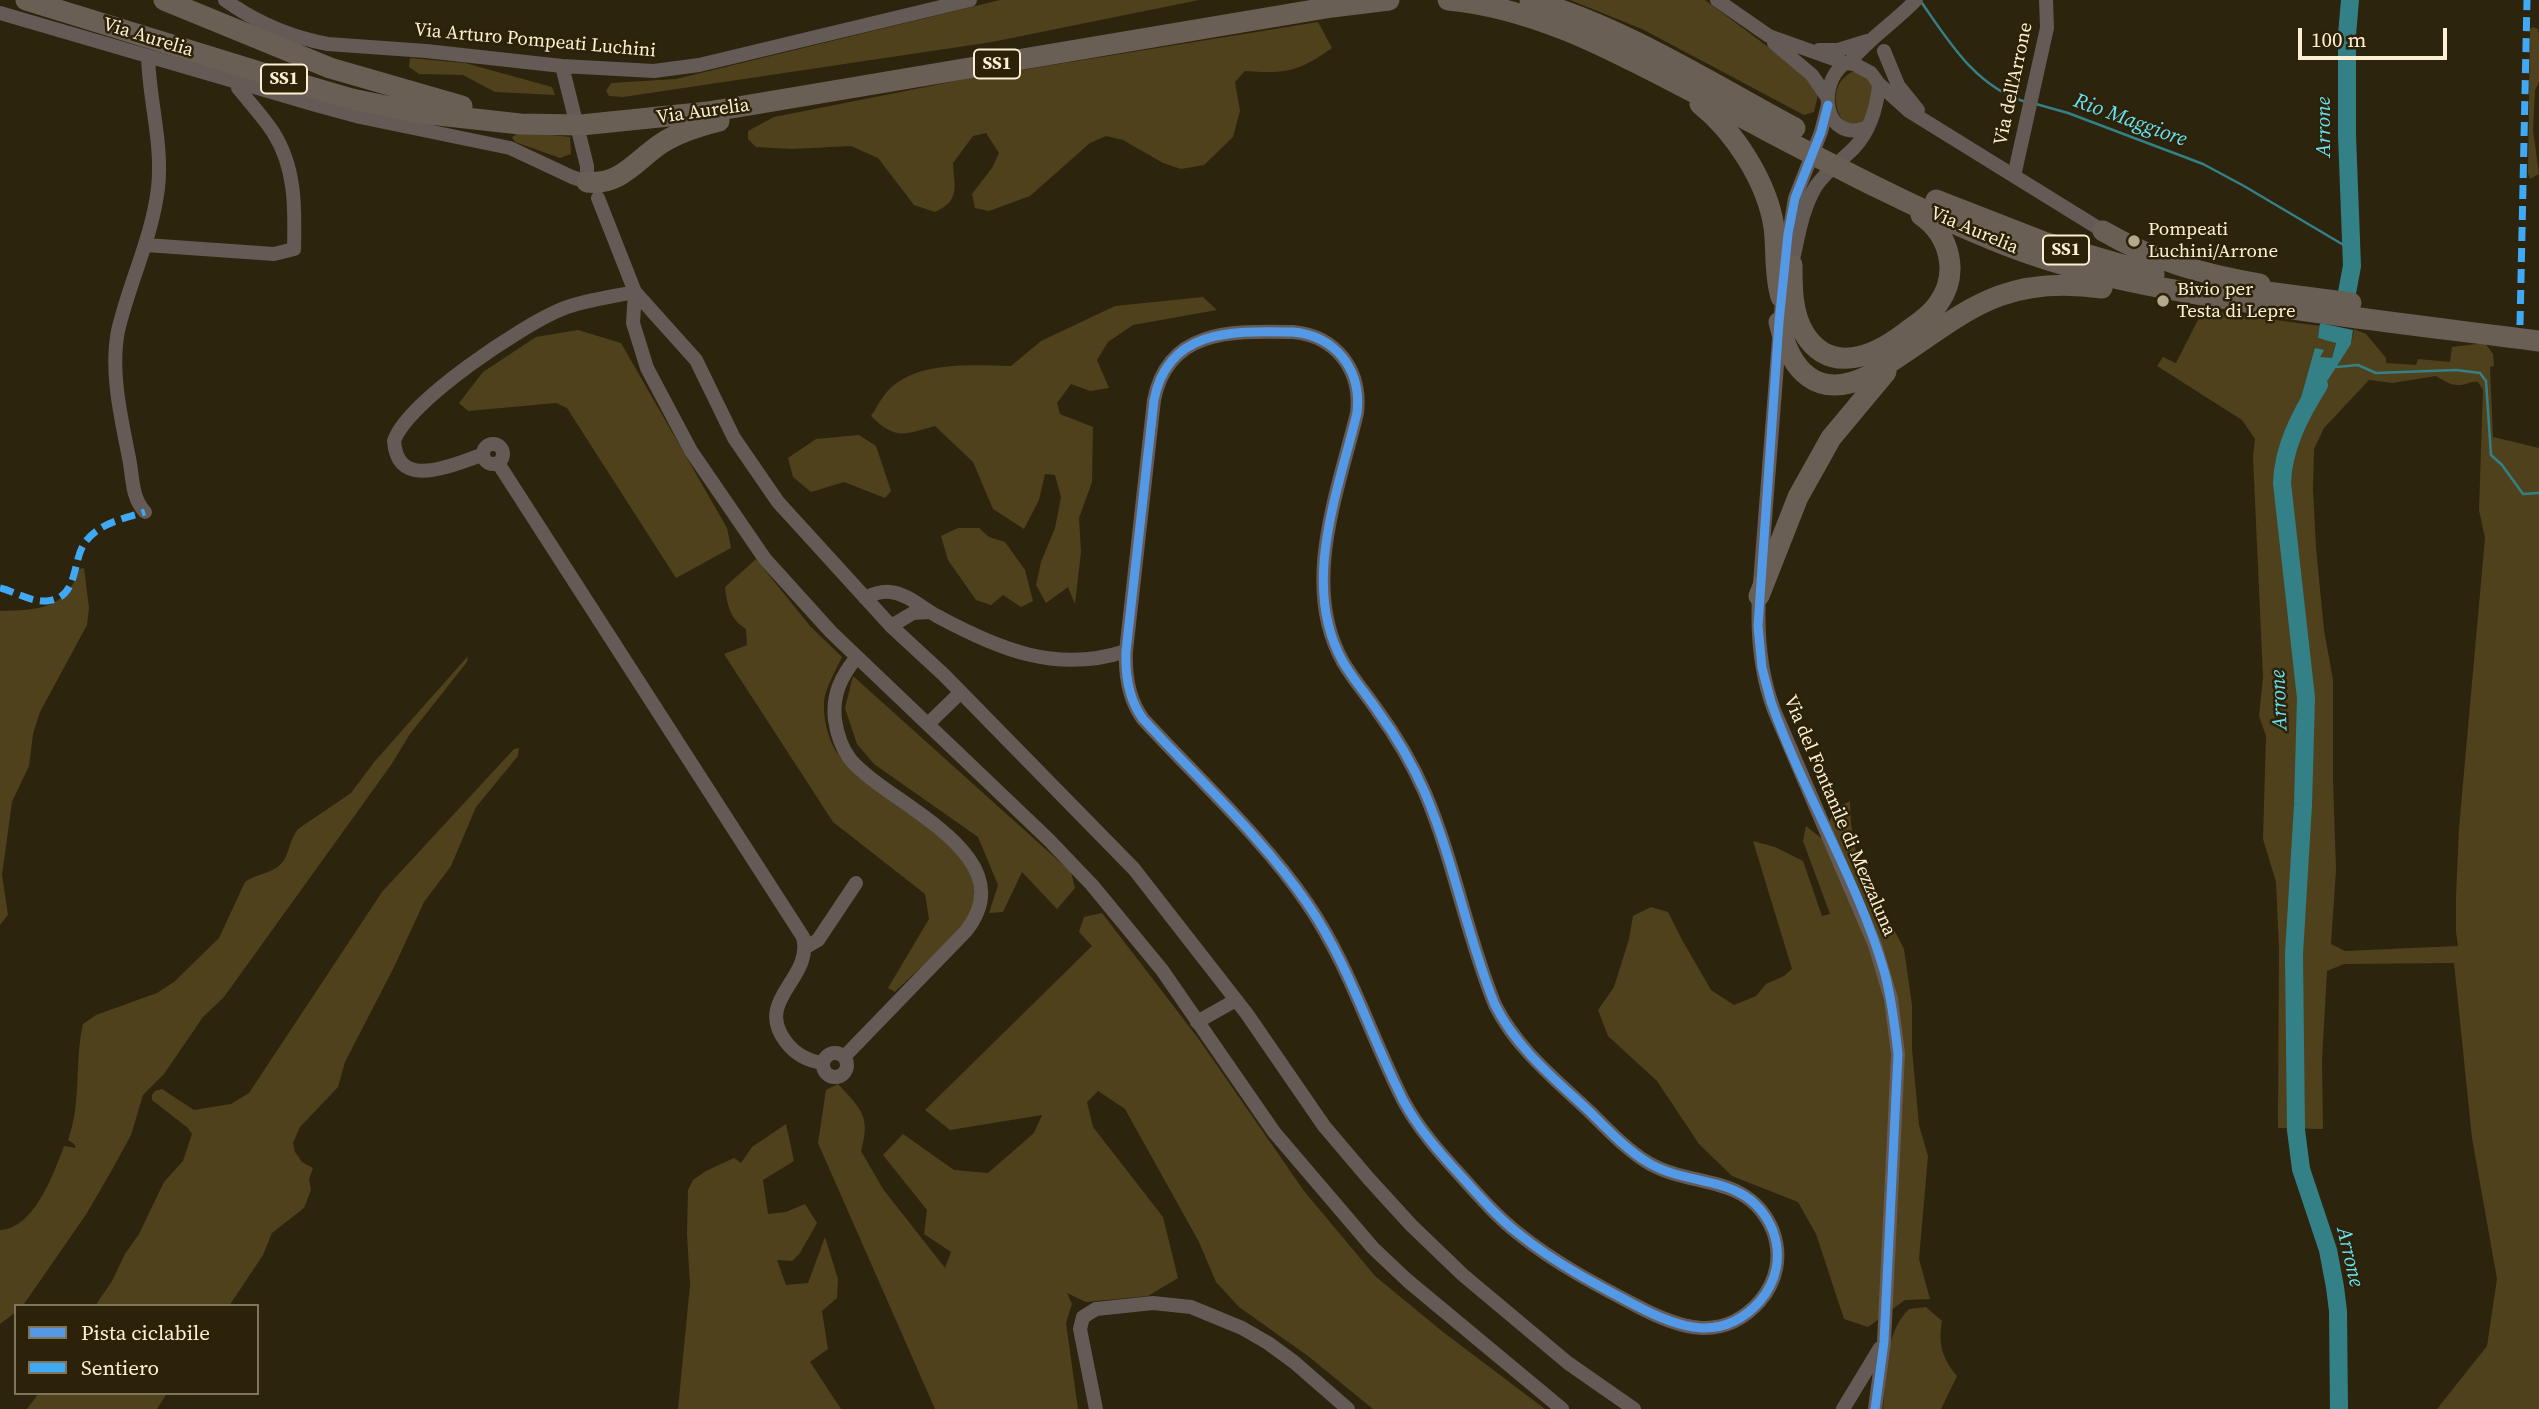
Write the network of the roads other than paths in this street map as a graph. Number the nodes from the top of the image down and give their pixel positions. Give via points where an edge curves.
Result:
1 (26, 0) edge
2 (69, 0) edge
3 (164, 0) edge
4 (225, 0) edge
5 (970, 0) edge
6 (1289, 0) edge
7 (1389, 0) edge
8 (1448, 0) edge
9 (1530, 0) edge
10 (1717, 0) edge
11 (1916, 0) edge
12 (2046, 0) edge
13 (0, 13) edge
14 (1903, 14) junction
15 (1769, 36) junction
16 (1872, 40) junction
17 (1798, 47) junction
18 (1884, 51) junction
19 (148, 56) junction
20 (1637, 63) junction
21 (1847, 63) junction
22 (562, 66) junction
23 (911, 79) junction
24 (1878, 81) junction
25 (239, 82) junction
26 (1827, 101) junction
27 (462, 106) junction
28 (603, 116) junction
29 (547, 118) junction
30 (1930, 123) junction
31 (1868, 127) junction
32 (1801, 139) junction
33 (1861, 173) junction
34 (2014, 176) junction
35 (593, 190) junction
36 (2103, 231) joint
37 (146, 245) junction
38 (1788, 271) junction
39 (635, 292) junction
40 (2288, 293) junction
41 (2224, 299) junction
42 (1782, 300) junction
43 (2322, 306) junction
44 (2364, 312) junction
45 (1779, 322) junction
46 (2539, 327) edge
47 (2539, 341) edge
48 (1896, 359) junction
49 (145, 512) dead end
50 (1759, 596) junction
51 (865, 598) junction
52 (930, 612) junction
53 (891, 626) junction
54 (1126, 651) junction
55 (857, 657) junction
56 (961, 692) junction
57 (928, 724) junction
58 (856, 883) dead end
59 (806, 947) junction
60 (1236, 1000) junction
61 (1197, 1022) junction
62 (1884, 1342) junction
63 (1096, 1409) edge
64 (1348, 1409) edge
65 (1562, 1409) edge
66 (1633, 1409) edge
67 (1843, 1409) edge
68 (1875, 1409) edge

1 - 29 highway, Via Aurelia / SS1 via 352,99 448,117
2 - 27 highway, Via Aurelia / SS1 via 338,81
3 - 27 highway via 330,68
4 - 22 street, Via Arturo Pompeati Luchini via 264,24 312,41
5 - 22 street, Via Arturo Pompeati Luchini via 687,67 643,72
6 - 28 highway, Via Aurelia / SS1
7 - 23 highway, Via Aurelia / SS1
8 - 20 highway, Via Aurelia / SS1 via 1534,18
9 - 32 highway, Via Aurelia / SS1 via 1620,35
10 - 15 street
11 - 14 street
12 - 34 street, Via dell'Arrone via 2047,28
13 - 19 street
14 - 16 street
14 - 18 street
15 - 17 street
15 - 26 street via 1812,75
16 - 17 street via 1832,51
16 - 21 street
17 - 21 street
18 - 24 street
18 - 30 street via 1900,88
19 - 25 street
19 - 37 street via 159,161 157,197
20 - 32 highway, Via Aurelia / SS1
20 - 42 highway via 1701,104 1735,141 1770,210
21 - 24 street via 1868,71
21 - 26 street via 1831,78
22 - 35 street
23 - 28 highway, Via Aurelia / SS1 via 708,113
23 - 35 highway via 704,125 663,143
24 - 30 street via 1904,107
24 - 31 street
25 - 35 street via 360,117 510,148
25 - 37 street via 238,88 285,154 295,199 294,249 274,254
26 - 31 street via 1841,127
26 - 38 street, Via del Fontanile di Mezzaluna via 1821,132 1795,198 1785,255
27 - 29 highway, Via Aurelia / SS1
28 - 29 highway, Via Aurelia / SS1
30 - 34 street
31 - 38 street, Via del Fontanile di Mezzaluna via 1815,188
32 - 33 highway, Via Aurelia / SS1
33 - 38 highway via 1873,191 1923,216 1943,238 1950,274 1933,311 1876,353 1853,358 1828,355 1809,341 1800,326
33 - 40 highway, Via Aurelia / SS1 via 2095,259 2169,277
33 - 41 highway, Via Aurelia / SS1 via 1925,211 2040,258 2123,282
34 - 36 street
35 - 39 street
36 - 40 highway via 2178,267 2274,286
37 - 49 street via 119,330 116,358 134,495
38 - 42 street, Via del Fontanile di Mezzaluna
39 - 51 street via 696,360 722,416 762,481
39 - 55 street via 633,323 642,354 691,451 765,559
39 - 59 street via 564,308 521,331 422,404 407,418 394,441 408,469 421,473 482,454 488,463 498,463
40 - 43 highway, Via Aurelia / SS1
41 - 43 highway, Via Aurelia / SS1
41 - 48 highway via 2081,285 2036,286 1973,306
42 - 45 street, Via del Fontanile di Mezzaluna
43 - 44 highway, Via Aurelia / SS1
44 - 46 highway, Via Aurelia / SS1
44 - 47 highway, Via Aurelia / SS1
45 - 48 highway via 1792,360 1822,384 1853,383
45 - 50 street, Via del Fontanile di Mezzaluna
48 - 50 highway via 1831,438 1798,497
50 - 62 street, Via del Fontanile di Mezzaluna via 1759,646 1771,702 1865,920 1893,1011 1898,1054
51 - 52 street via 892,592
51 - 53 street
52 - 53 street via 913,613
52 - 54 street via 982,638 1036,657 1085,661
53 - 56 street
54 - 54 street via 1154,400 1167,366 1185,348 1219,335 1293,332 1326,342 1347,362 1358,394 1322,570 1323,603 1337,650 1422,786 1489,989 1509,1031 1645,1161 1675,1174 1735,1189 1759,1208 1773,1233 1778,1257 1770,1287 1754,1307 1733,1321 1711,1327 1670,1323 1556,1262 1488,1206 1412,1114 1340,960 1307,902 1139,714 1128,684
55 - 57 street
55 - 59 street via 834,696 842,746 860,769 962,849 977,874 980,899 966,932 845,1057 847,1068 839,1076 828,1075 823,1063 796,1052 777,1026 780,999 803,962
56 - 57 street
56 - 60 street via 1134,869
57 - 61 street via 1092,885
58 - 59 street via 818,940
60 - 61 street
60 - 66 street via 1324,1126 1396,1210 1528,1331
61 - 65 street via 1274,1132 1365,1239 1401,1275
62 - 67 street
62 - 68 street, Via del Fontanile di Mezzaluna
63 - 64 street via 1080,1327 1083,1317 1099,1309 1166,1303 1191,1307 1259,1337

